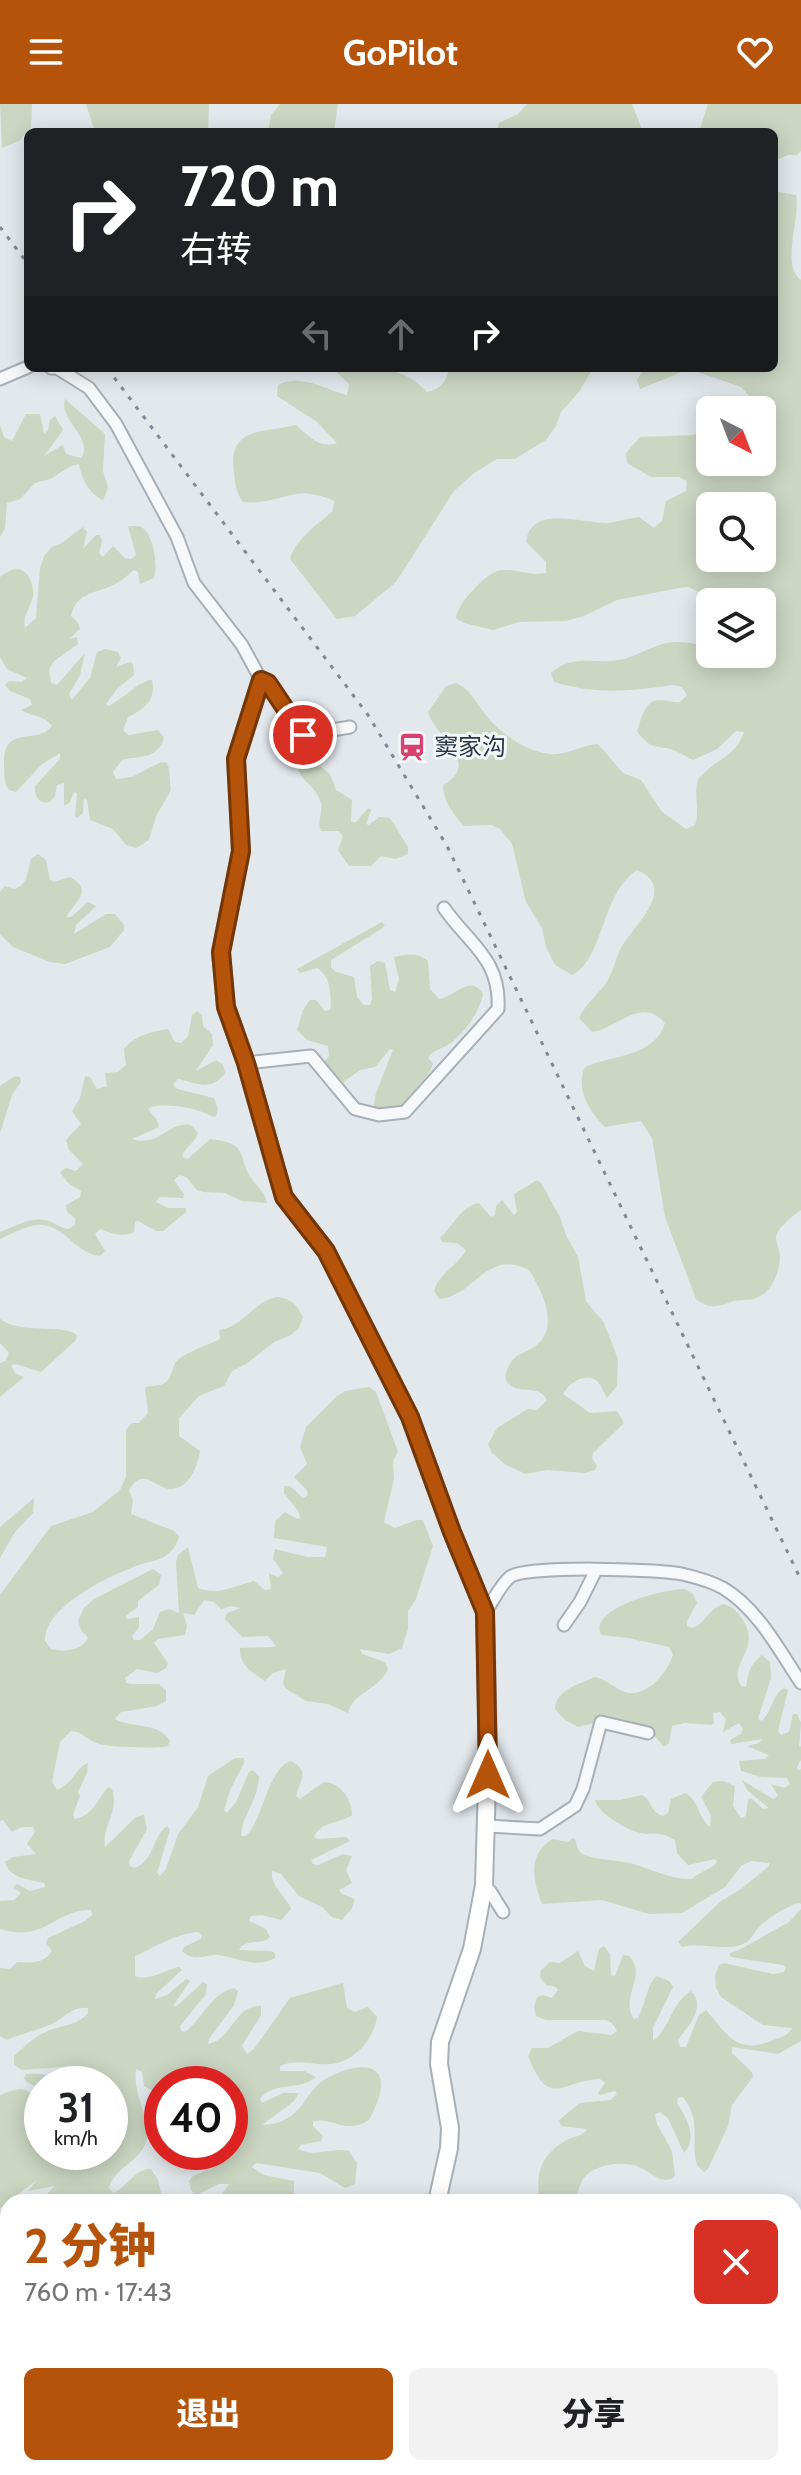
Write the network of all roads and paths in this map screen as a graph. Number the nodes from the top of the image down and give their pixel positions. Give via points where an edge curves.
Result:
1 (24, 369) edge
2 (63, 372) edge
3 (0, 379) edge
4 (261, 680) junction
5 (350, 727) dead end
6 (444, 908) dead end
7 (246, 1063) junction
8 (596, 1570) junction
9 (485, 1612) junction
10 (564, 1625) dead end
11 (801, 1683) edge
12 (648, 1733) dead end
13 (487, 1826) junction
14 (484, 1885) junction
15 (503, 1912) dead end
16 (439, 2194) edge

1 - 3 street
2 - 4 street via 89,388 116,424 177,537 194,583 242,645
4 - 5 street via 303,735
4 - 7 street via 236,759 241,851 221,952 226,1007
6 - 7 street via 487,960 499,990 498,1009 405,1112 379,1115 355,1109 311,1056
7 - 9 street via 284,1197 326,1251 410,1417
8 - 9 street via 525,1571 511,1577
8 - 10 street
8 - 11 street via 680,1574 721,1587 755,1616
9 - 13 street
12 - 13 street via 601,1722 575,1806 540,1829
13 - 14 street
14 - 15 street
14 - 16 street via 472,1949 440,2042 450,2128

